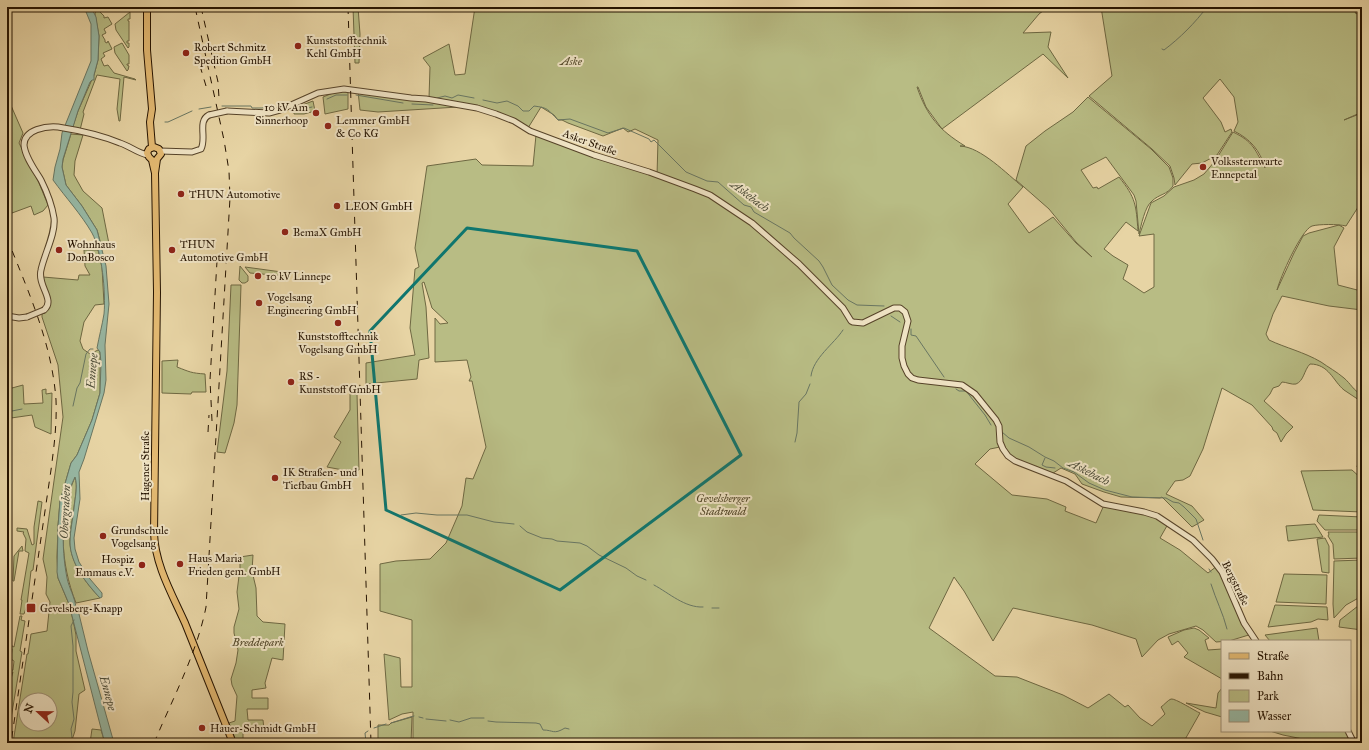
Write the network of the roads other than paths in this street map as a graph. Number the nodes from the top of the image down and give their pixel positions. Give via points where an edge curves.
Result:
1 (146, 7) edge
2 (154, 153) junction
3 (7, 316) edge
4 (918, 380) joint
5 (1255, 640) edge
6 (1348, 732) edge
7 (233, 743) edge
8 (1354, 743) edge

1 - 2 main road, Hagener Straße via 150,93 155,115
2 - 3 street, bridge via 140,154 120,142 62,128 44,127 27,137 24,143 26,152 46,192 54,216 53,229 40,273 48,300 44,310 27,317
2 - 4 street, Asker Straße, bridge via 201,149 204,140 202,125 209,115 227,111 280,110 318,93 344,89 477,108 594,155 650,172 710,195 752,223 799,264 843,308 853,322 863,323 894,308 900,308 905,312 908,321 902,346 904,366 912,378
2 - 7 main road, Hagener Straße via 157,292 154,533 156,552
4 - 5 street, Bergstraße via 962,385 975,394 996,420 1003,449 1015,461 1066,481 1103,504 1157,516 1193,540 1222,572 1244,623
6 - 8 street

